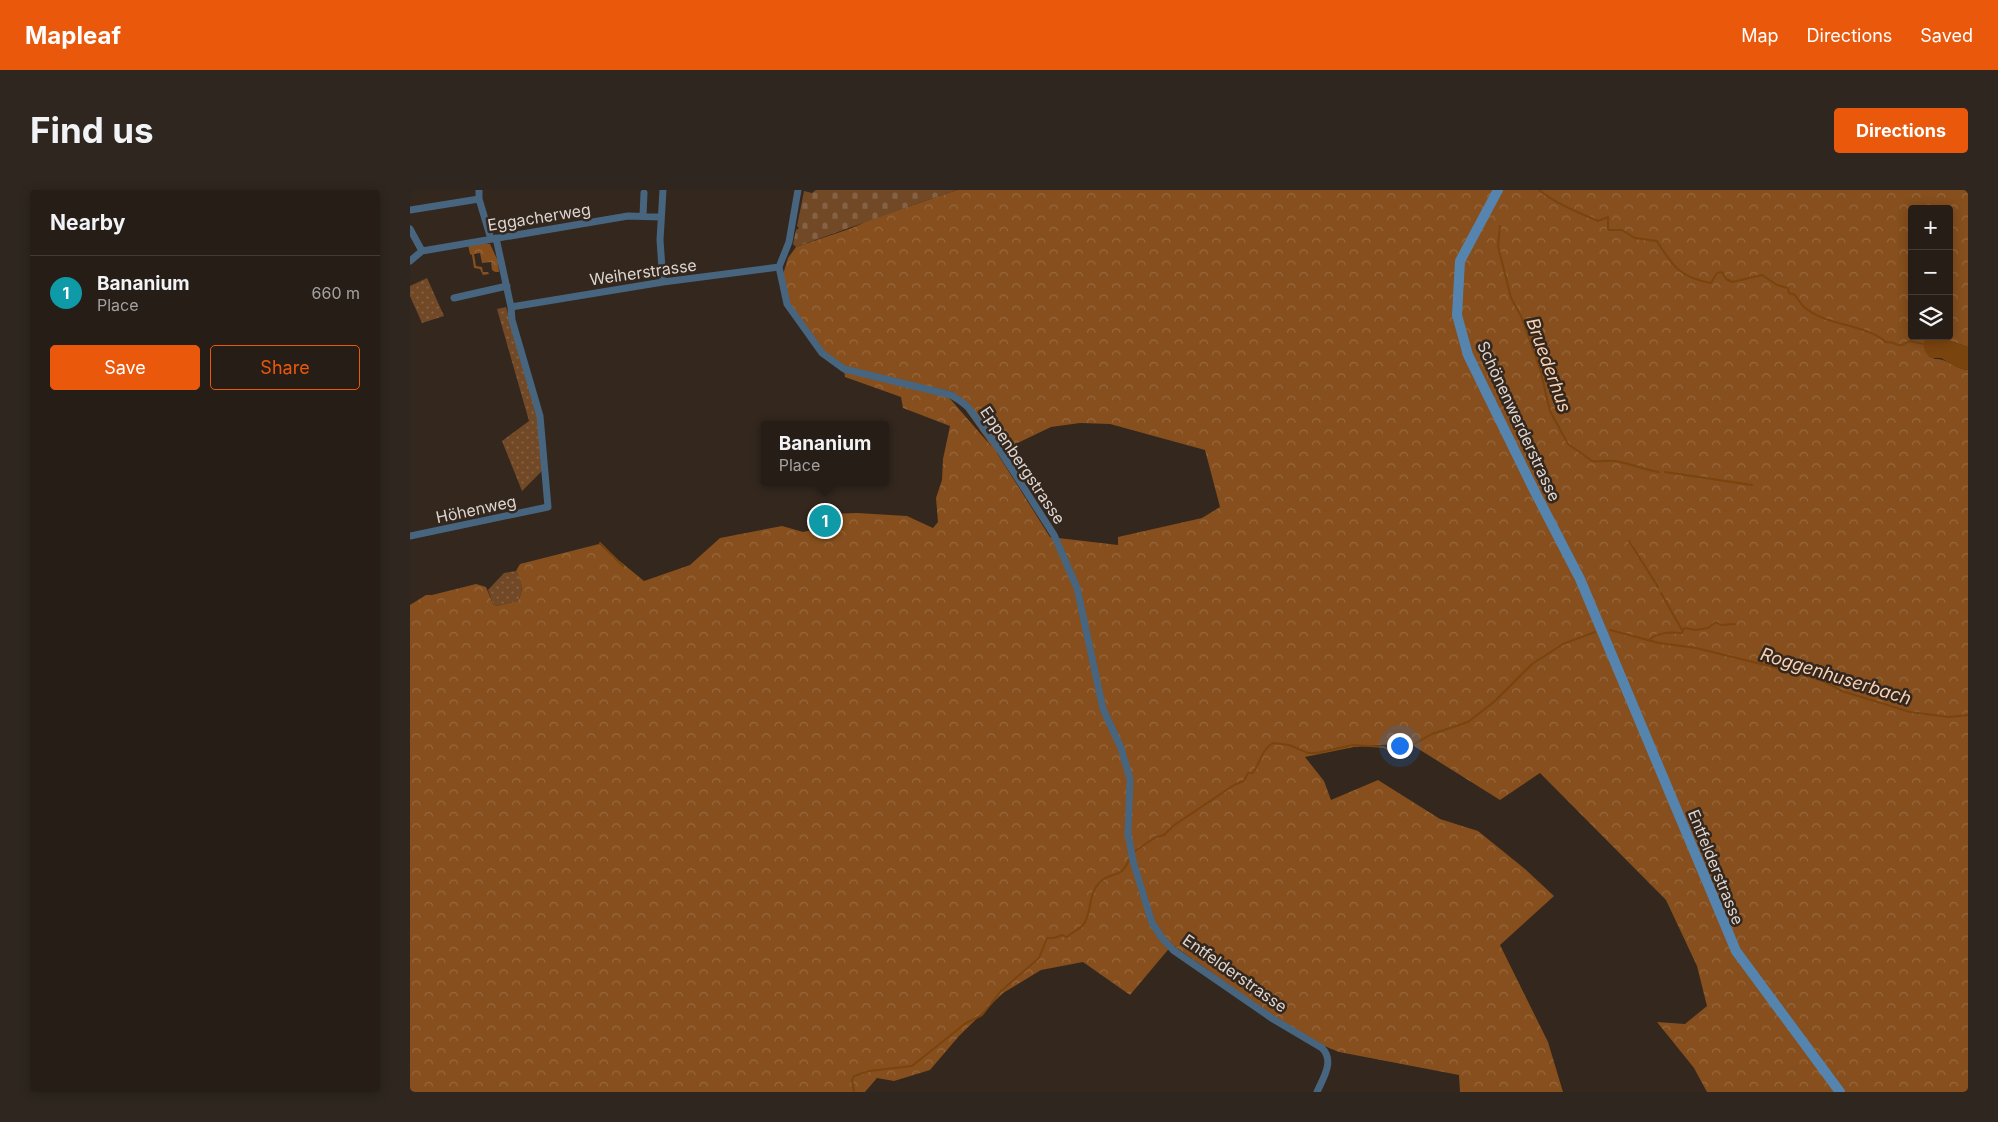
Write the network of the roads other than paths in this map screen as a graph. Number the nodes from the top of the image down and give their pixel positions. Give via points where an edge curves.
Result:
1 (479, 190) edge
2 (663, 190) edge
3 (798, 190) edge
4 (1498, 190) edge
5 (644, 193) dead end
6 (479, 198) junction
7 (410, 210) edge
8 (643, 216) junction
9 (661, 217) junction
10 (410, 229) edge
11 (494, 239) junction
12 (422, 251) junction
13 (410, 261) edge
14 (779, 267) junction
15 (663, 282) junction
16 (507, 286) junction
17 (454, 298) dead end
18 (511, 307) junction
19 (410, 536) edge
20 (1604, 632) joint
21 (1133, 861) joint
22 (1317, 1092) edge
23 (1840, 1092) edge

1 - 6 street
2 - 9 street
3 - 14 street via 789,242
4 - 20 street, Schönenwerderstrasse via 1460,261 1457,315 1468,355 1483,388
5 - 8 street
6 - 7 street
6 - 11 street
8 - 9 street, Eggacherweg
8 - 11 street, Eggacherweg
9 - 15 street
10 - 12 street
11 - 12 street, Eggacherweg
11 - 16 street
12 - 13 street
14 - 15 street, Weiherstrasse
14 - 21 street, Eppenbergstrasse via 787,304 822,353 844,369 951,395 968,407 999,448 1054,536 1077,588 1104,709 1130,779 1128,834
15 - 18 street, Weiherstrasse
16 - 17 street
16 - 18 street
18 - 19 street, Höhenweg via 540,416 548,507
20 - 23 street, Entfelderstrasse via 1736,950
21 - 22 street, Entfelderstrasse via 1152,923 1173,950 1327,1053 1328,1063

